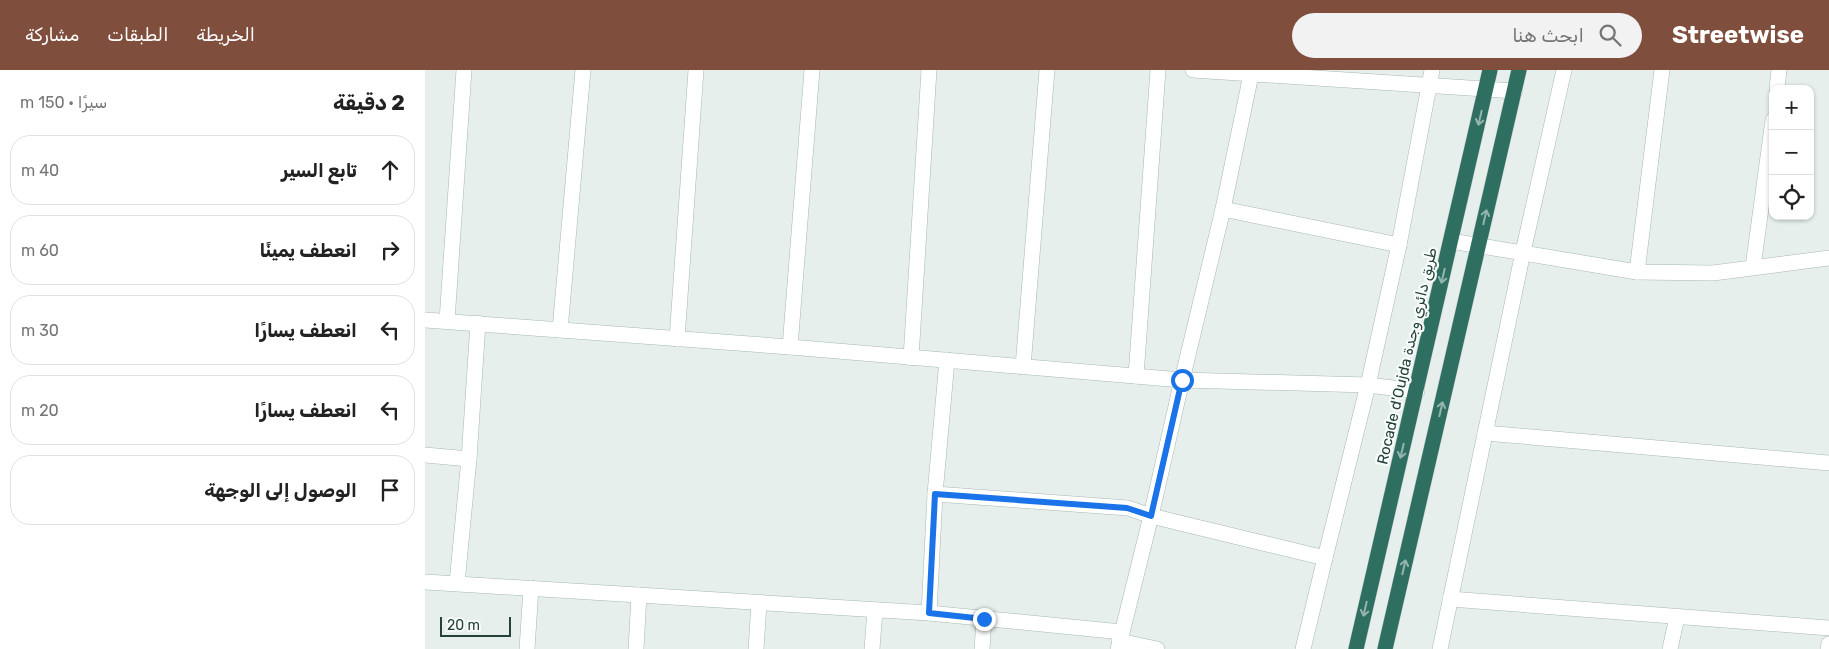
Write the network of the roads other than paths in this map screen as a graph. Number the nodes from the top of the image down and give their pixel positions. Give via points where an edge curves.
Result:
1 (464, 70) edge
2 (583, 70) edge
3 (697, 70) edge
4 (812, 70) edge
5 (929, 70) edge
6 (1047, 70) edge
7 (1159, 70) edge
8 (1193, 70) edge
9 (1432, 70) edge
10 (1491, 70) edge
11 (1519, 70) edge
12 (1564, 70) edge
13 (1662, 70) edge
14 (1779, 70) edge
15 (1252, 72) edge
16 (1429, 85) junction
17 (1777, 85) edge
18 (1486, 89) junction
19 (1515, 91) junction
20 (1772, 130) edge
21 (1223, 209) junction
22 (1451, 241) junction
23 (1399, 245) junction
24 (1479, 246) junction
25 (1523, 252) junction
26 (1829, 258) edge
27 (1753, 267) junction
28 (1637, 272) junction
29 (425, 320) edge
30 (447, 321) junction
31 (478, 323) junction
32 (560, 330) junction
33 (677, 339) junction
34 (790, 347) junction
35 (911, 358) junction
36 (947, 360) junction
37 (1023, 367) junction
38 (1136, 376) junction
39 (1182, 380) junction
40 (1368, 385) junction
41 (1417, 391) junction
42 (1407, 430) junction
43 (1485, 434) junction
44 (1435, 436) junction
45 (425, 455) edge
46 (469, 459) junction
47 (1829, 464) edge
48 (935, 494) junction
49 (1151, 516) junction
50 (1325, 558) junction
51 (425, 582) edge
52 (457, 583) junction
53 (531, 588) junction
54 (639, 595) junction
55 (1450, 599) junction
56 (759, 603) junction
57 (875, 610) junction
58 (929, 613) junction
59 (1677, 617) junction
60 (984, 619) junction
61 (1829, 628) edge
62 (1120, 641) edge
63 (1829, 644) edge
64 (527, 649) edge
65 (637, 649) edge
66 (756, 649) edge
67 (872, 649) edge
68 (982, 649) edge
69 (1157, 649) edge
70 (1303, 649) edge
71 (1356, 649) edge
72 (1385, 649) edge
73 (1440, 649) edge
74 (1670, 649) edge
75 (1828, 649) edge

1 - 30 street
2 - 32 street
3 - 33 street
4 - 34 street
5 - 35 street
6 - 37 street
7 - 38 street
8 - 15 street
9 - 16 street
10 - 18 highway, Rocade d'Oujda طريق دائري وجدة
11 - 19 highway
12 - 25 street
13 - 28 street
14 - 17 street
15 - 16 street
15 - 21 street
16 - 18 street
16 - 23 street
18 - 19 street
18 -> 22 highway, Rocade d'Oujda طريق دائري وجدة
24 -> 19 highway
20 - 27 street
21 - 23 street
21 - 39 street
22 - 24 street
22 -> 41 highway, Rocade d'Oujda طريق دائري وجدة
23 - 40 street
24 - 25 street
44 -> 24 highway
25 - 28 street
25 - 43 street
26 - 27 street
27 - 28 street via 1713,273
29 - 30 street
30 - 31 street
31 - 32 street
31 - 46 street
32 - 33 street
33 - 34 street
34 - 35 street
35 - 36 street
36 - 37 street
36 - 48 street
37 - 38 street
38 - 39 street
39 - 40 street
39 - 49 street
40 - 41 street
40 - 50 street
41 - 42 highway, Rocade d'Oujda طريق دائري وجدة
42 - 44 highway
42 -> 71 highway, Rocade d'Oujda طريق دائري وجدة
43 - 47 street
43 - 55 street
72 -> 44 highway
45 - 46 street
46 - 52 street
48 - 49 street via 1127,508
48 - 58 street
49 - 50 street
49 - 62 street
50 - 70 street
51 - 52 street
52 - 53 street
53 - 54 street
53 - 64 street
54 - 56 street
54 - 65 street
55 - 59 street
55 - 73 street
56 - 57 street
56 - 66 street
57 - 58 street
57 - 67 street
58 - 60 street
59 - 61 street
59 - 74 street
60 - 62 street
60 - 68 street
62 - 69 street
63 - 75 street

